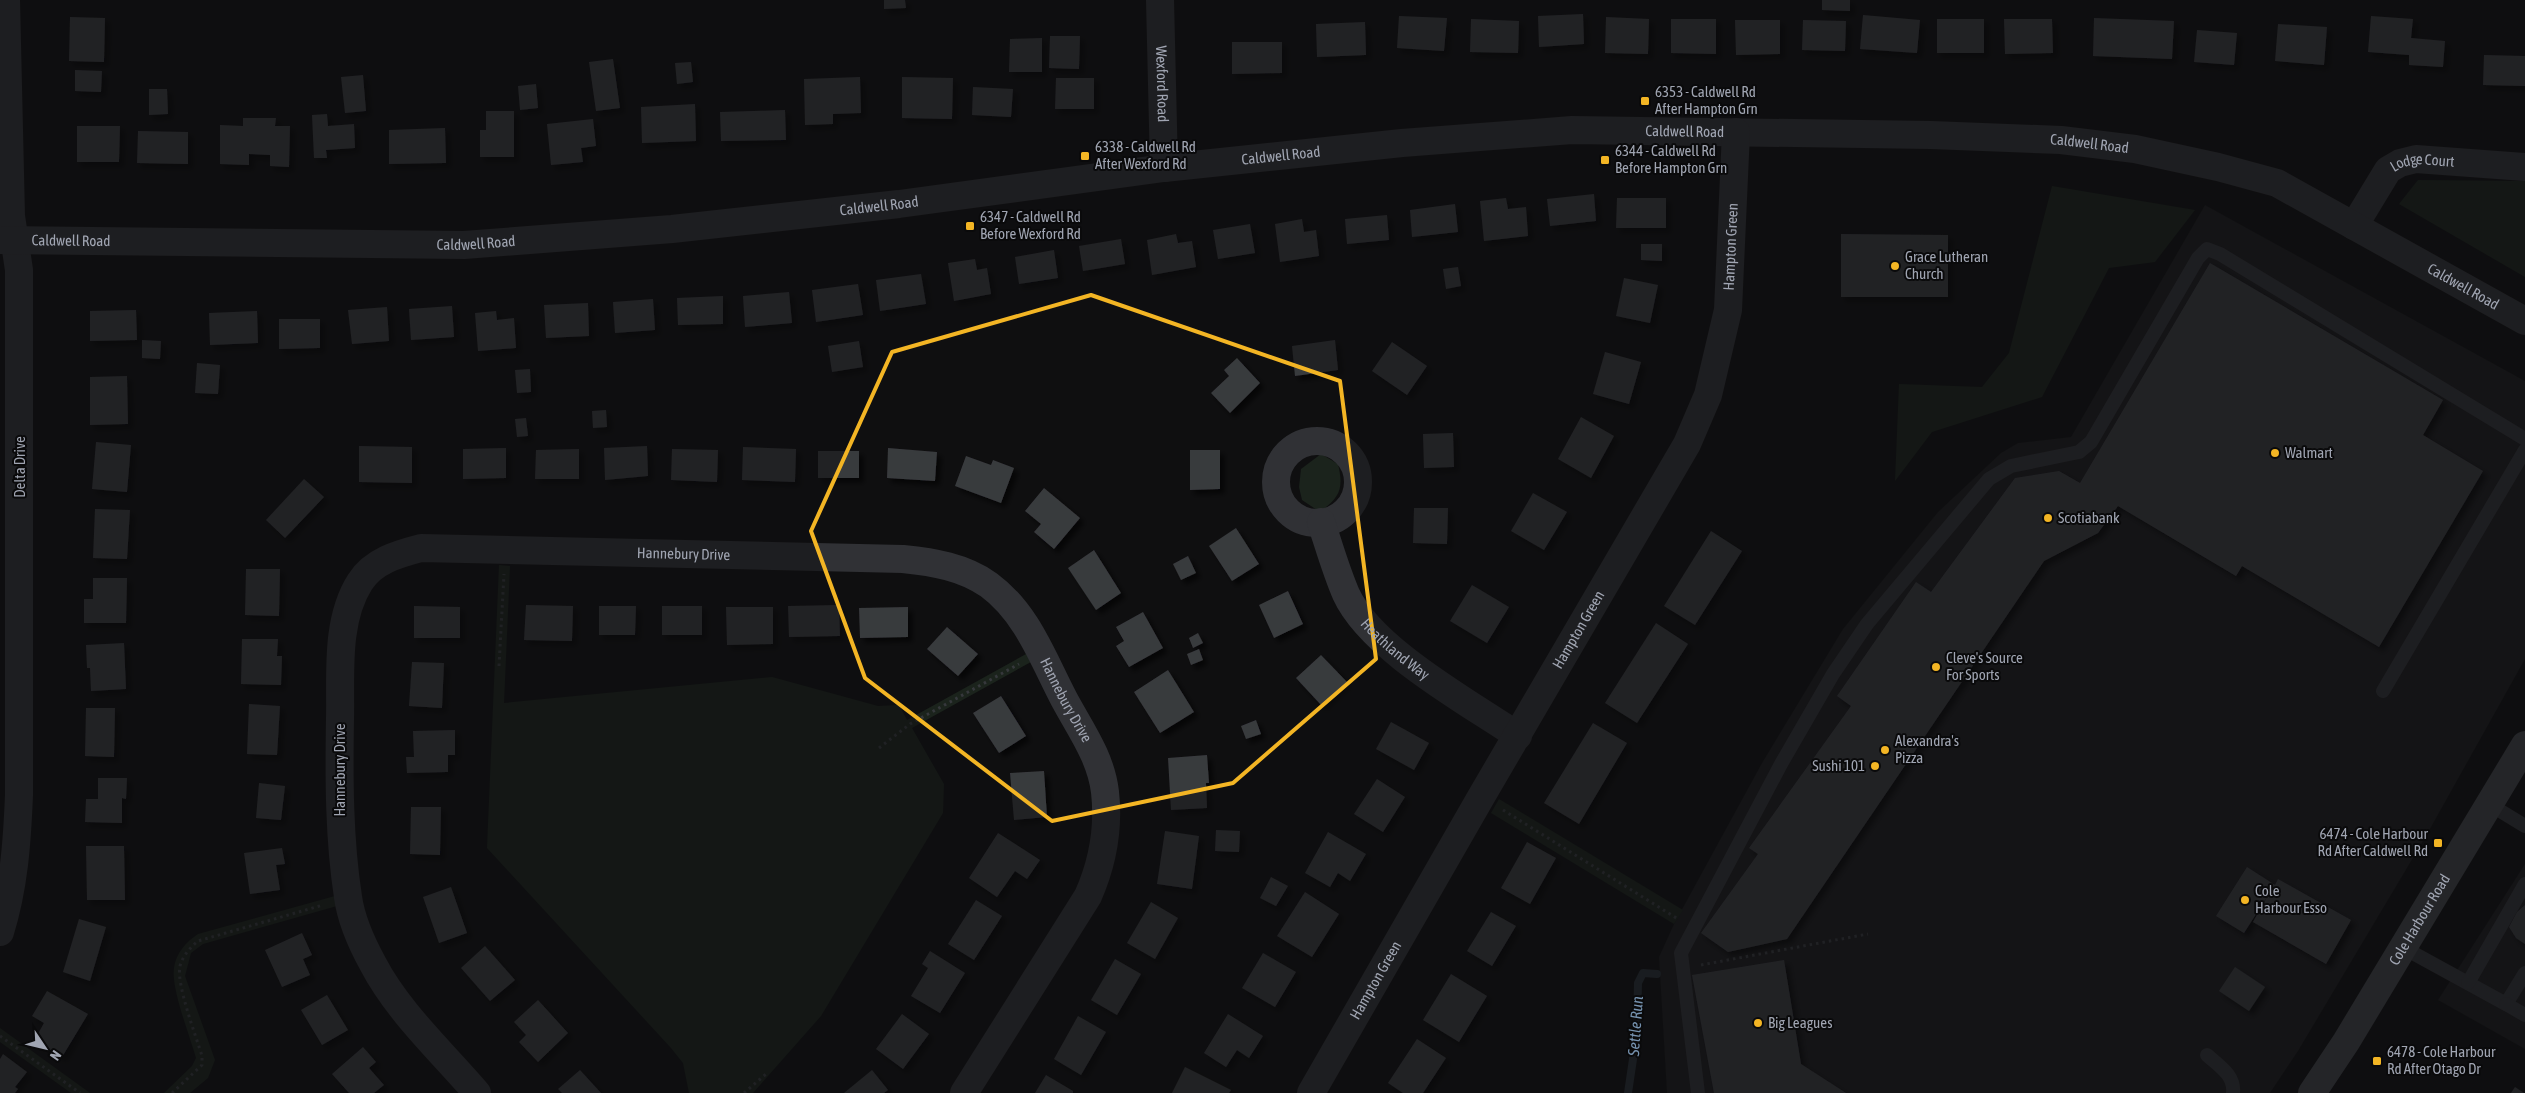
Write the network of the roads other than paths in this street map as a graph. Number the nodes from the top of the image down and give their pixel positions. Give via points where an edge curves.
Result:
1 (6, 0) edge
2 (1160, 0) edge
3 (1736, 132) junction
4 (2525, 167) edge
5 (1164, 168) junction
6 (2354, 226) junction
7 (7, 240) edge
8 (2525, 321) edge
9 (2525, 439) edge
10 (2525, 450) edge
11 (1321, 522) dead end
12 (10, 563) edge
13 (2383, 691) dead end
14 (1518, 736) junction
15 (2525, 745) edge
16 (2489, 804) junction
17 (2525, 826) edge
18 (2525, 884) edge
19 (0, 932) edge
20 (2402, 947) junction
21 (2525, 973) edge
22 (2468, 983) junction
23 (2506, 1004) junction
24 (2525, 1015) edge
25 (2207, 1055) dead end
26 (477, 1093) edge
27 (964, 1093) edge
28 (1312, 1093) edge
29 (1698, 1093) edge
30 (2233, 1093) edge
31 (2312, 1093) edge

1 - 7 street, Delta Drive via 11,216
2 - 5 street, Wexford Road
3 - 5 street, Caldwell Road via 1572,130 1402,143
3 - 6 street, Caldwell Road via 1931,134 2135,149 2276,183
3 - 14 street, Hampton Green via 1728,310 1703,410 1688,444
4 - 6 street, Lodge Court via 2416,159 2400,163 2388,170
5 - 7 street, Caldwell Road via 899,204 672,229 464,246
6 - 8 street, Caldwell Road
7 - 12 street, Delta Drive via 19,270
9 - 29 lane via 2207,249 2198,258 2091,442 2079,452 2011,466 1989,479 1866,624 1833,674 1781,764 1681,953
10 - 13 lane
11 - 14 street, Heathland Way via 1346,595 1361,618 1411,664
12 - 19 street, Delta Drive via 17,842 10,901
14 - 28 street, Hampton Green
15 - 16 main road, Cole Harbour Road
16 - 17 lane
16 - 20 main road, Cole Harbour Road
18 - 22 lane
20 - 22 lane
20 - 31 main road, Cole Harbour Road
21 - 23 lane
22 - 23 lane
23 - 24 lane
25 - 30 lane via 2229,1074
26 - 27 street, Hannebury Drive via 398,1002 373,964 348,898 339,810 341,659 347,610 360,582 376,565 397,554 421,548 922,561 971,574 990,586 1019,616 1097,758 1102,771 1107,811 1104,850 1088,896

